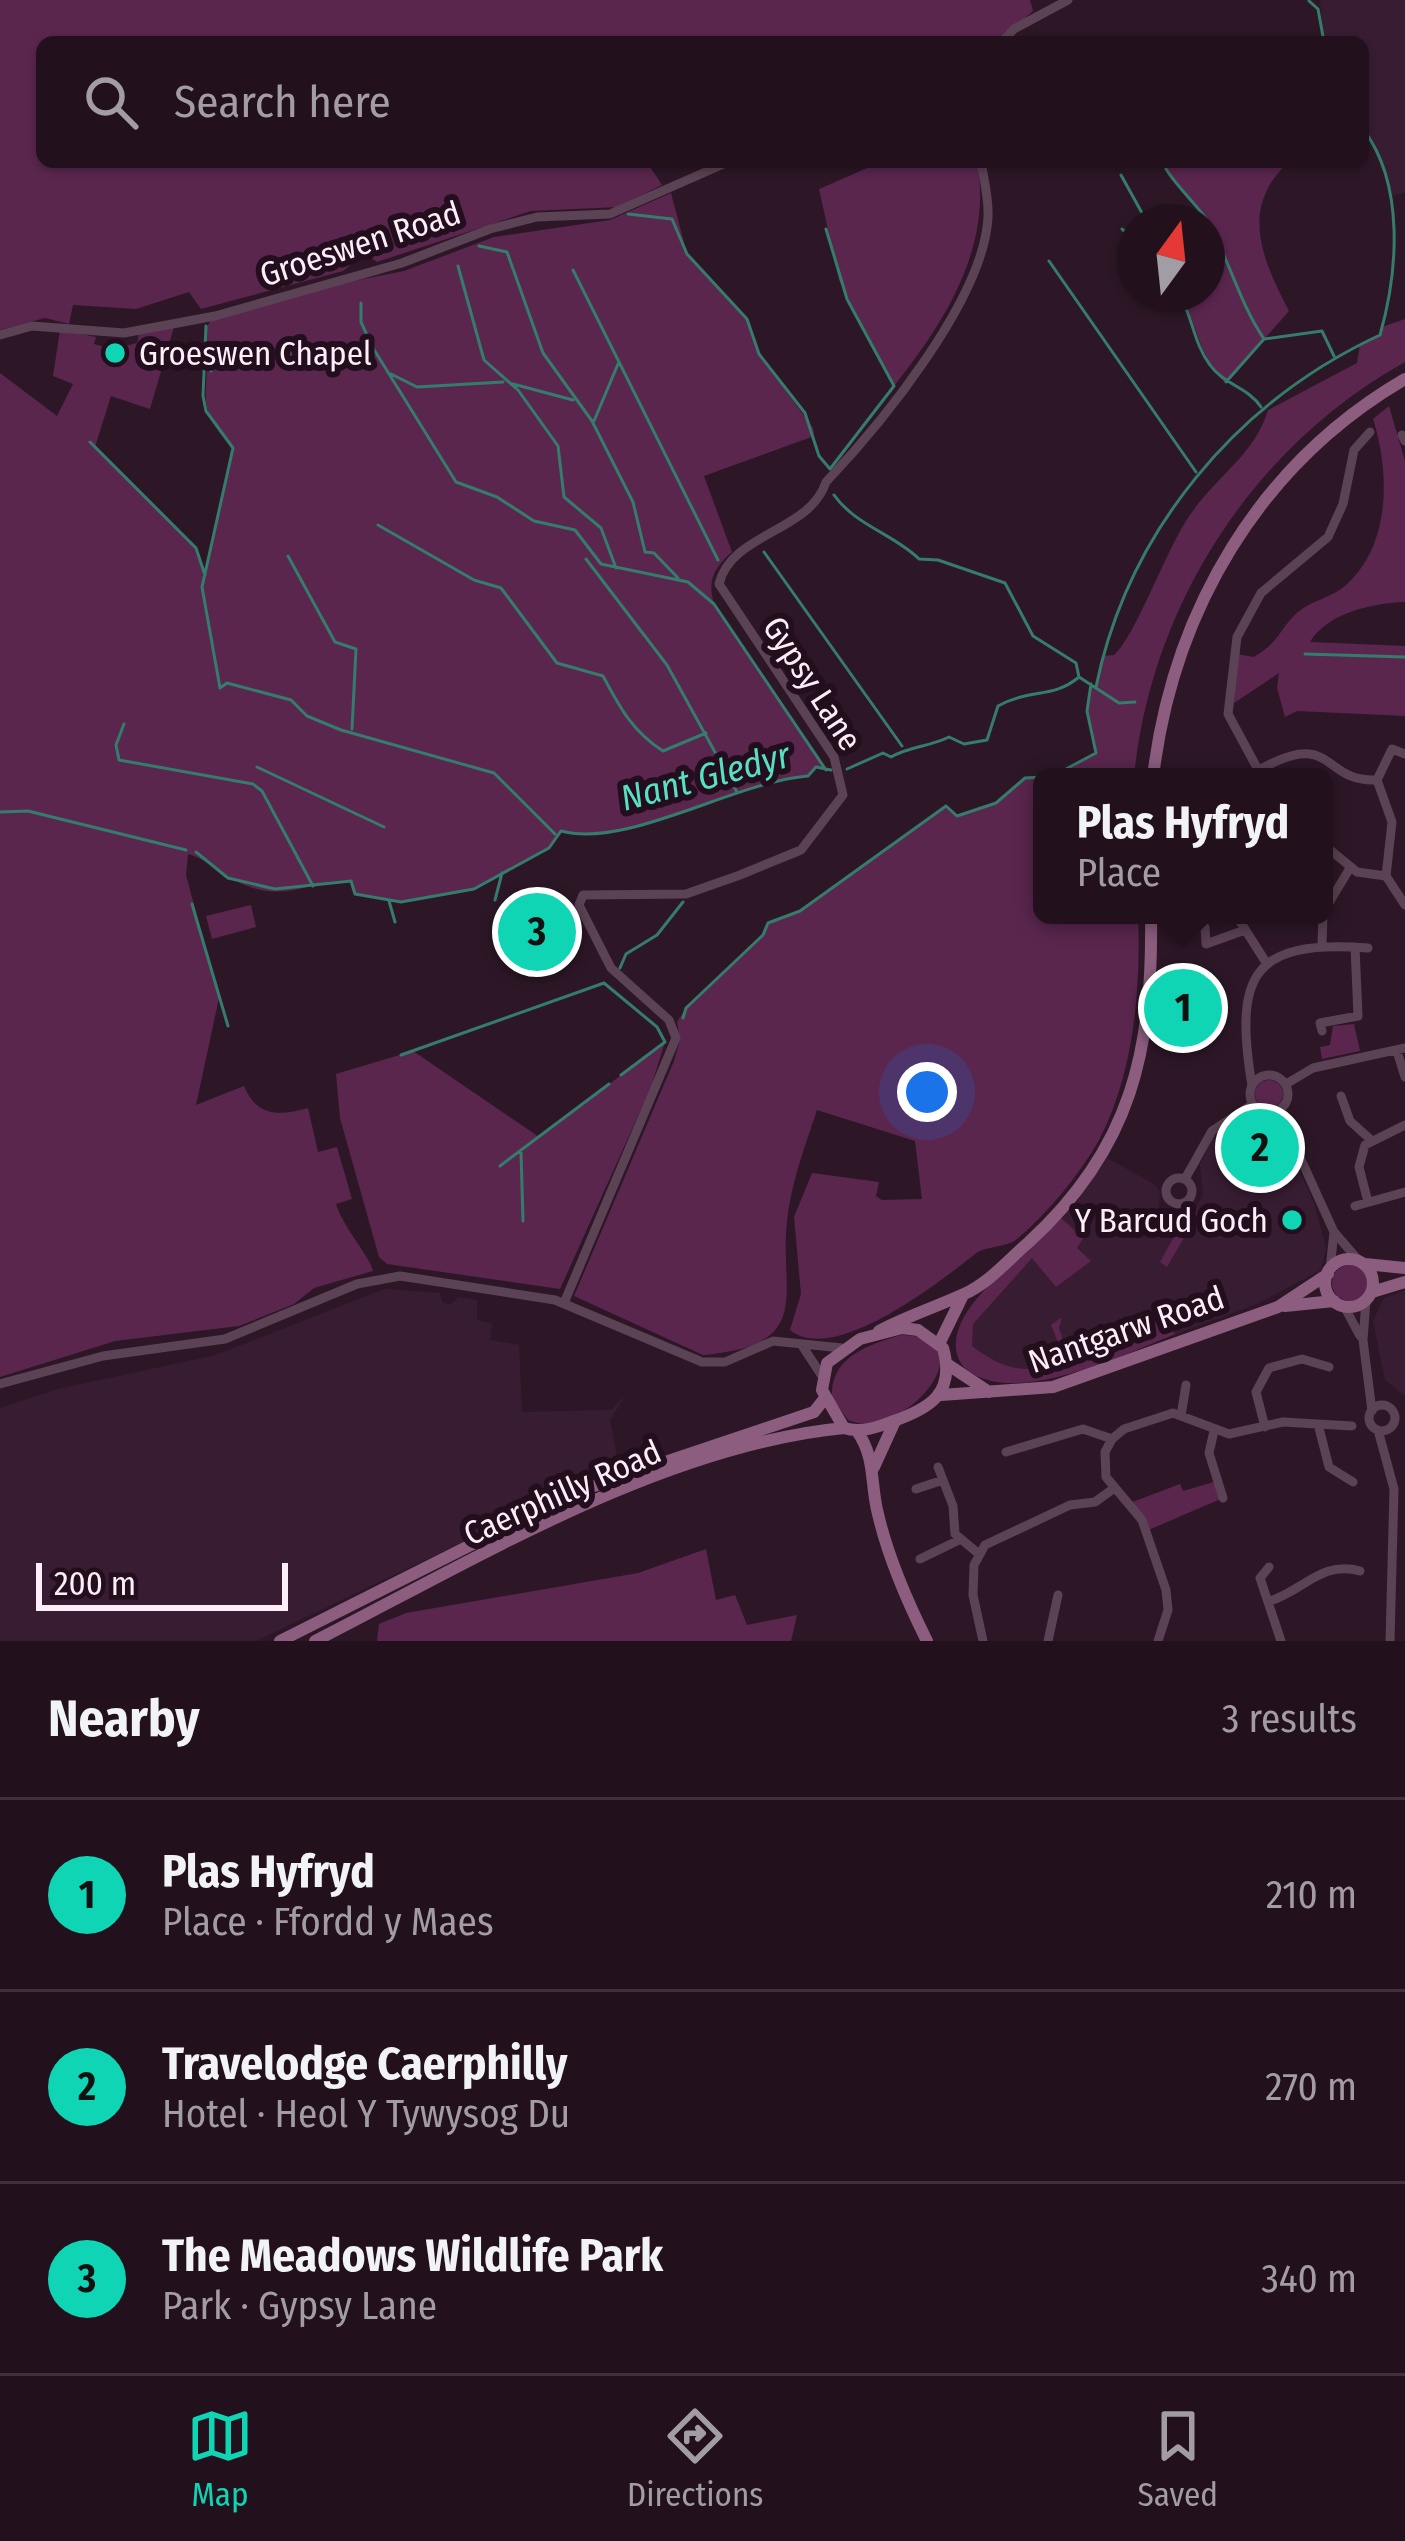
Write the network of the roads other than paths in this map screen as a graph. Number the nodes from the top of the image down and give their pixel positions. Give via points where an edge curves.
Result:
1 (1034, 0) edge
2 (1069, 0) edge
3 (1041, 13) junction
4 (1010, 36) edge
5 (714, 168) edge
6 (982, 168) edge
7 (0, 335) edge
8 (1405, 379) edge
9 (1376, 452) dead end
10 (1228, 714) junction
11 (1210, 717) dead end
12 (1405, 754) edge
13 (1155, 768) edge
14 (1258, 768) edge
15 (1268, 768) edge
16 (1377, 780) junction
17 (1333, 853) edge
18 (1350, 868) junction
19 (1386, 876) junction
20 (1333, 896) edge
21 (1405, 905) edge
22 (1151, 924) edge
23 (1241, 924) edge
24 (1323, 924) edge
25 (1204, 927) dead end
26 (1245, 930) junction
27 (1322, 944) junction
28 (1355, 947) junction
29 (1368, 948) dead end
30 (1268, 964) junction
31 (1322, 1031) dead end
32 (1401, 1049) edge
33 (1249, 1053) junction
34 (1269, 1075) junction
35 (1405, 1077) edge
36 (1286, 1084) junction
37 (1252, 1085) junction
38 (1341, 1096) dead end
39 (1252, 1104) junction
40 (1279, 1111) junction
41 (1405, 1125) edge
42 (1370, 1139) junction
43 (1185, 1179) dead end
44 (1405, 1192) edge
45 (1368, 1202) junction
46 (1355, 1206) dead end
47 (1334, 1232) junction
48 (1362, 1263) junction
49 (1405, 1268) edge
50 (1329, 1271) junction
51 (1405, 1282) edge
52 (963, 1295) junction
53 (1369, 1296) junction
54 (564, 1303) junction
55 (1339, 1304) junction
56 (1278, 1307) junction
57 (879, 1331) junction
58 (1363, 1340) junction
59 (939, 1344) junction
60 (803, 1347) junction
61 (842, 1348) junction
62 (1324, 1350) dead end
63 (947, 1364) junction
64 (1372, 1380) junction
65 (0, 1384) edge
66 (823, 1386) junction
67 (1189, 1391) dead end
68 (990, 1392) junction
69 (941, 1395) junction
70 (1371, 1413) junction
71 (1395, 1415) edge
72 (1181, 1416) junction
73 (895, 1421) junction
74 (1352, 1426) junction
75 (1265, 1427) junction
76 (1319, 1428) junction
77 (1376, 1429) junction
78 (850, 1430) junction
79 (1214, 1431) junction
80 (1112, 1439) junction
81 (1388, 1452) junction
82 (1013, 1454) dead end
83 (874, 1467) junction
84 (938, 1467) dead end
85 (1337, 1475) junction
86 (943, 1480) junction
87 (1353, 1482) dead end
88 (1330, 1486) dead end
89 (916, 1489) dead end
90 (1113, 1489) junction
91 (1223, 1498) dead end
92 (959, 1540) junction
93 (928, 1543) dead end
94 (979, 1554) junction
95 (1352, 1554) dead end
96 (932, 1555) junction
97 (920, 1559) dead end
98 (1269, 1567) dead end
99 (1058, 1595) dead end
100 (1270, 1601) junction
101 (280, 1641) edge
102 (315, 1641) edge
103 (927, 1641) edge
104 (982, 1641) edge
105 (1048, 1641) edge
106 (1158, 1641) edge
107 (1281, 1641) edge
108 (1390, 1641) edge

1 - 3 street
2 - 3 street
3 - 4 street
5 - 7 street, Groeswen Road via 610,214 537,217 490,229 215,316 124,332 32,326
6 - 54 street, Gypsy Lane via 983,242 947,322 819,502 726,563 719,584 834,757 843,795 801,850 686,895 601,892 579,904 611,968 669,1020 676,1038
8 - 13 main road via 1288,470 1250,515 1184,644 1160,720
9 - 10 street via 1367,436 1354,450 1328,537 1261,593 1243,622
10 - 11 street
10 - 14 street
12 - 16 street via 1387,746
15 - 16 street via 1308,752
16 - 19 street via 1392,822
17 - 18 street
18 - 19 street
18 - 20 street
19 - 21 street
22 - 52 main road via 1150,1019 1126,1110 1092,1169 1041,1231
23 - 26 street
24 - 27 street
25 - 26 street via 1206,949
26 - 30 street
27 - 28 street
27 - 30 street
28 - 29 street
28 - 31 street via 1359,1020 1320,1023
30 - 33 street via 1246,996
32 - 35 street
32 - 36 street via 1313,1068
33 - 34 street
33 - 37 street
34 - 36 street
34 - 37 street
36 - 40 street
37 - 39 street
38 - 42 street
39 - 40 street
39 - 43 street via 1212,1131
40 - 47 street
41 - 42 street
42 - 45 street via 1359,1167
44 - 45 street
45 - 46 street
47 - 48 street
47 - 50 street
48 - 49 main road
48 - 50 main road via 1341,1261
48 - 53 main road via 1373,1277
50 - 55 main road via 1326,1285
50 - 56 main road, Nantgarw Road
51 - 53 main road
52 - 57 main road
52 - 59 main road
53 - 55 main road
53 - 58 street
54 - 60 street via 702,1362 725,1362 772,1341
54 - 65 street via 388,1277 226,1339 103,1356
55 - 56 main road, Nantgarw Road
55 - 58 street
56 - 68 main road, Nantgarw Road via 1053,1387
57 - 59 main road via 918,1330
57 - 61 main road
58 - 64 street
59 - 63 main road
60 - 61 street
60 - 66 street
61 - 66 main road
62 - 75 street via 1324,1365 1303,1358 1263,1375 1256,1392
63 - 68 main road, Nantgarw Road
63 - 69 main road
64 - 70 street
64 - 71 street
66 - 78 main road
66 - 101 main road, Caerphilly Road via 802,1413 576,1492
67 - 72 street
68 - 69 main road, Nantgarw Road
69 - 73 main road
70 - 71 street
70 - 74 street
70 - 77 street
71 - 77 street
71 - 81 street
72 - 79 street
72 - 80 street via 1162,1415
73 - 78 main road
73 - 83 main road
74 - 76 street
74 - 77 street
75 - 76 street
75 - 79 street
76 - 85 street via 1324,1459
77 - 81 street
78 - 83 main road
78 - 102 main road, Caerphilly Road via 768,1441 602,1499
79 - 91 street via 1209,1453
80 - 82 street via 1083,1430
80 - 90 street via 1104,1466
81 - 108 street
83 - 103 main road via 877,1510
84 - 86 street
85 - 87 street
85 - 88 street
86 - 89 street
86 - 92 street
90 - 94 street via 997,1537
90 - 106 street via 1142,1520 1166,1590
92 - 94 street
92 - 96 street
93 - 96 street
94 - 104 street via 973,1595
95 - 100 street via 1354,1569 1320,1572
96 - 97 street
98 - 100 street via 1254,1575
99 - 105 street
100 - 107 street

